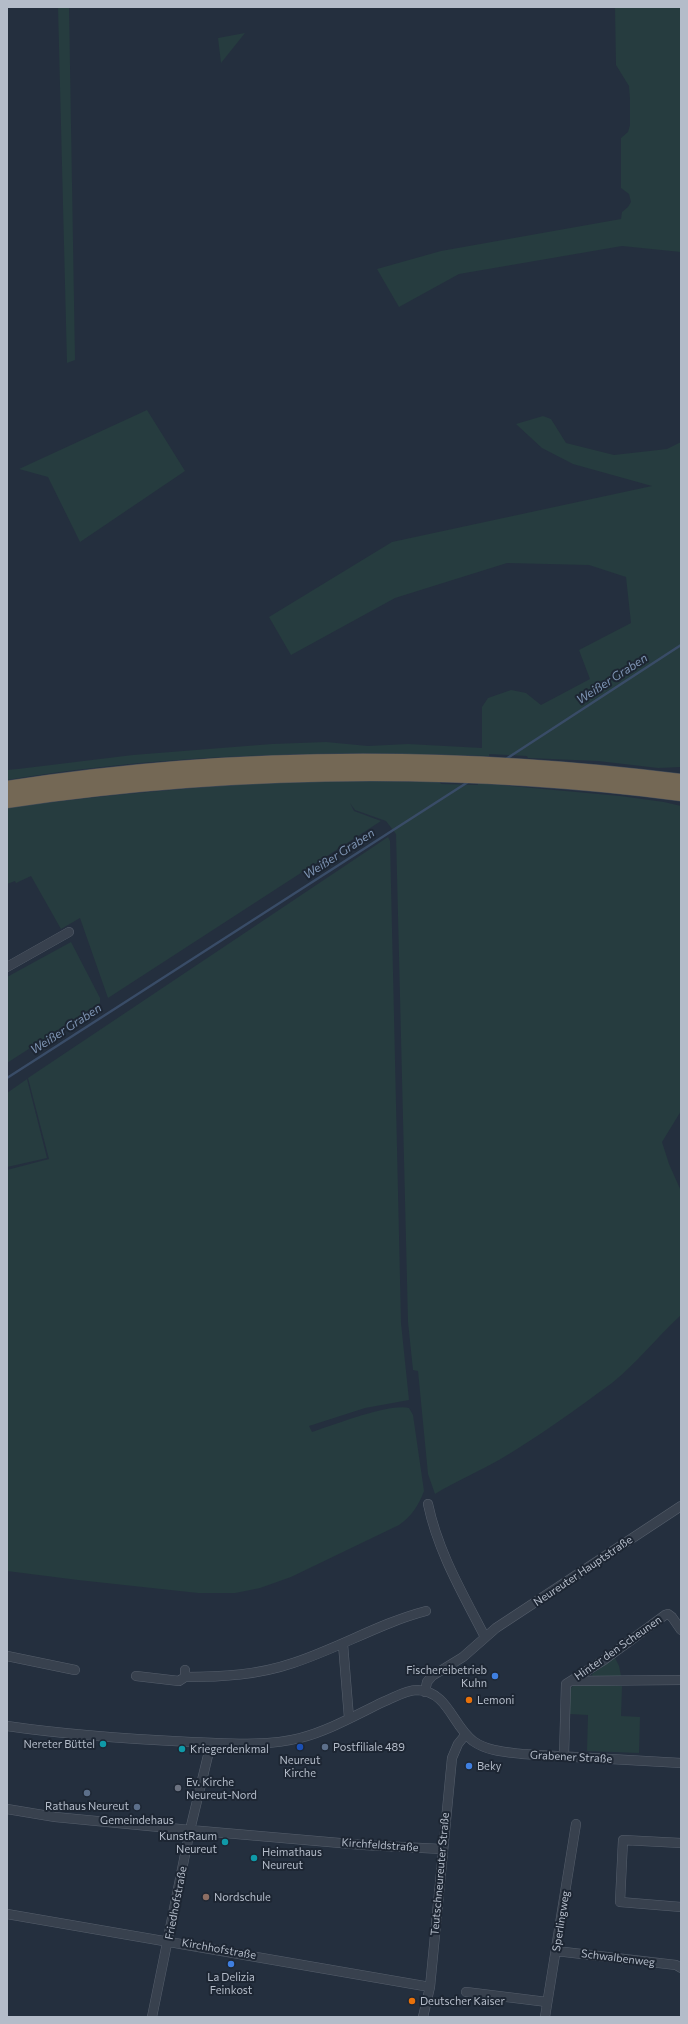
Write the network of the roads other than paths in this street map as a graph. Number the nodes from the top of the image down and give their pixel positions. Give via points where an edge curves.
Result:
1 (484, 770) junction
2 (681, 770) edge
3 (636, 775) junction
4 (681, 781) edge
5 (619, 787) junction
6 (7, 788) edge
7 (681, 794) edge
8 (7, 801) edge
9 (681, 803) edge
10 (69, 932) dead end
11 (7, 967) edge
12 (428, 1504) dead end
13 (681, 1506) edge
14 (426, 1611) dead end
15 (681, 1630) edge
16 (485, 1637) junction
17 (343, 1644) junction
18 (7, 1656) edge
19 (75, 1670) dead end
20 (136, 1676) dead end
21 (681, 1680) edge
22 (571, 1681) junction
23 (425, 1692) junction
24 (349, 1718) junction
25 (7, 1726) edge
26 (466, 1734) junction
27 (211, 1743) junction
28 (564, 1756) junction
29 (681, 1763) edge
30 (7, 1809) edge
31 (576, 1824) dead end
32 (190, 1830) junction
33 (681, 1843) edge
34 (442, 1849) junction
35 (681, 1908) edge
36 (7, 1914) edge
37 (169, 1941) junction
38 (556, 1950) junction
39 (680, 1967) edge
40 (430, 1987) junction
41 (466, 1992) dead end
42 (548, 2002) junction
43 (152, 2017) edge
44 (423, 2017) edge
45 (545, 2017) edge

1 - 3 highway via 502,764
1 - 5 highway
1 - 6 highway via 400,760 258,763 122,772
1 - 8 highway via 466,775 262,775 156,783
2 - 3 highway
3 - 4 highway
5 - 7 highway
5 - 9 highway via 636,795
10 - 11 street
12 - 16 street via 441,1548
13 - 16 street, Neureuter Hauptstraße
14 - 17 street via 397,1619
15 - 22 street, Hinter den Scheunen via 672,1617 665,1615
16 - 23 street, Neureuter Hauptstraße via 463,1657 432,1676
17 - 20 street via 271,1670 230,1676 185,1674 179,1681
17 - 24 street
18 - 19 street
21 - 22 street, Hinter den Scheunen
22 - 28 street, Hinter den Scheunen via 566,1684
23 - 24 street via 412,1690 403,1693
23 - 26 street via 444,1702
24 - 27 street via 317,1733 298,1738 272,1742
25 - 27 street via 100,1737
26 - 28 street, Grabener Straße via 480,1745 496,1751
26 - 34 street, Teutschneureuter Straße via 452,1758
27 - 32 street, Friedhofstraße
28 - 29 street, Grabener Straße
30 - 32 street, Kirchfeldstraße via 54,1817
31 - 38 street, Sperlingweg
32 - 34 street, Kirchfeldstraße
32 - 37 street, Friedhofstraße
33 - 35 street via 623,1840 620,1902
34 - 40 street, Teutschneureuter Straße
36 - 37 street, Kirchhofstraße
37 - 40 street, Kirchhofstraße
37 - 43 street, Friedhofstraße
38 - 39 street, Schwalbenweg
38 - 42 street, Sperlingweg
40 - 44 street, Teutschneureuter Straße
41 - 42 street
42 - 45 street, Sperlingweg

